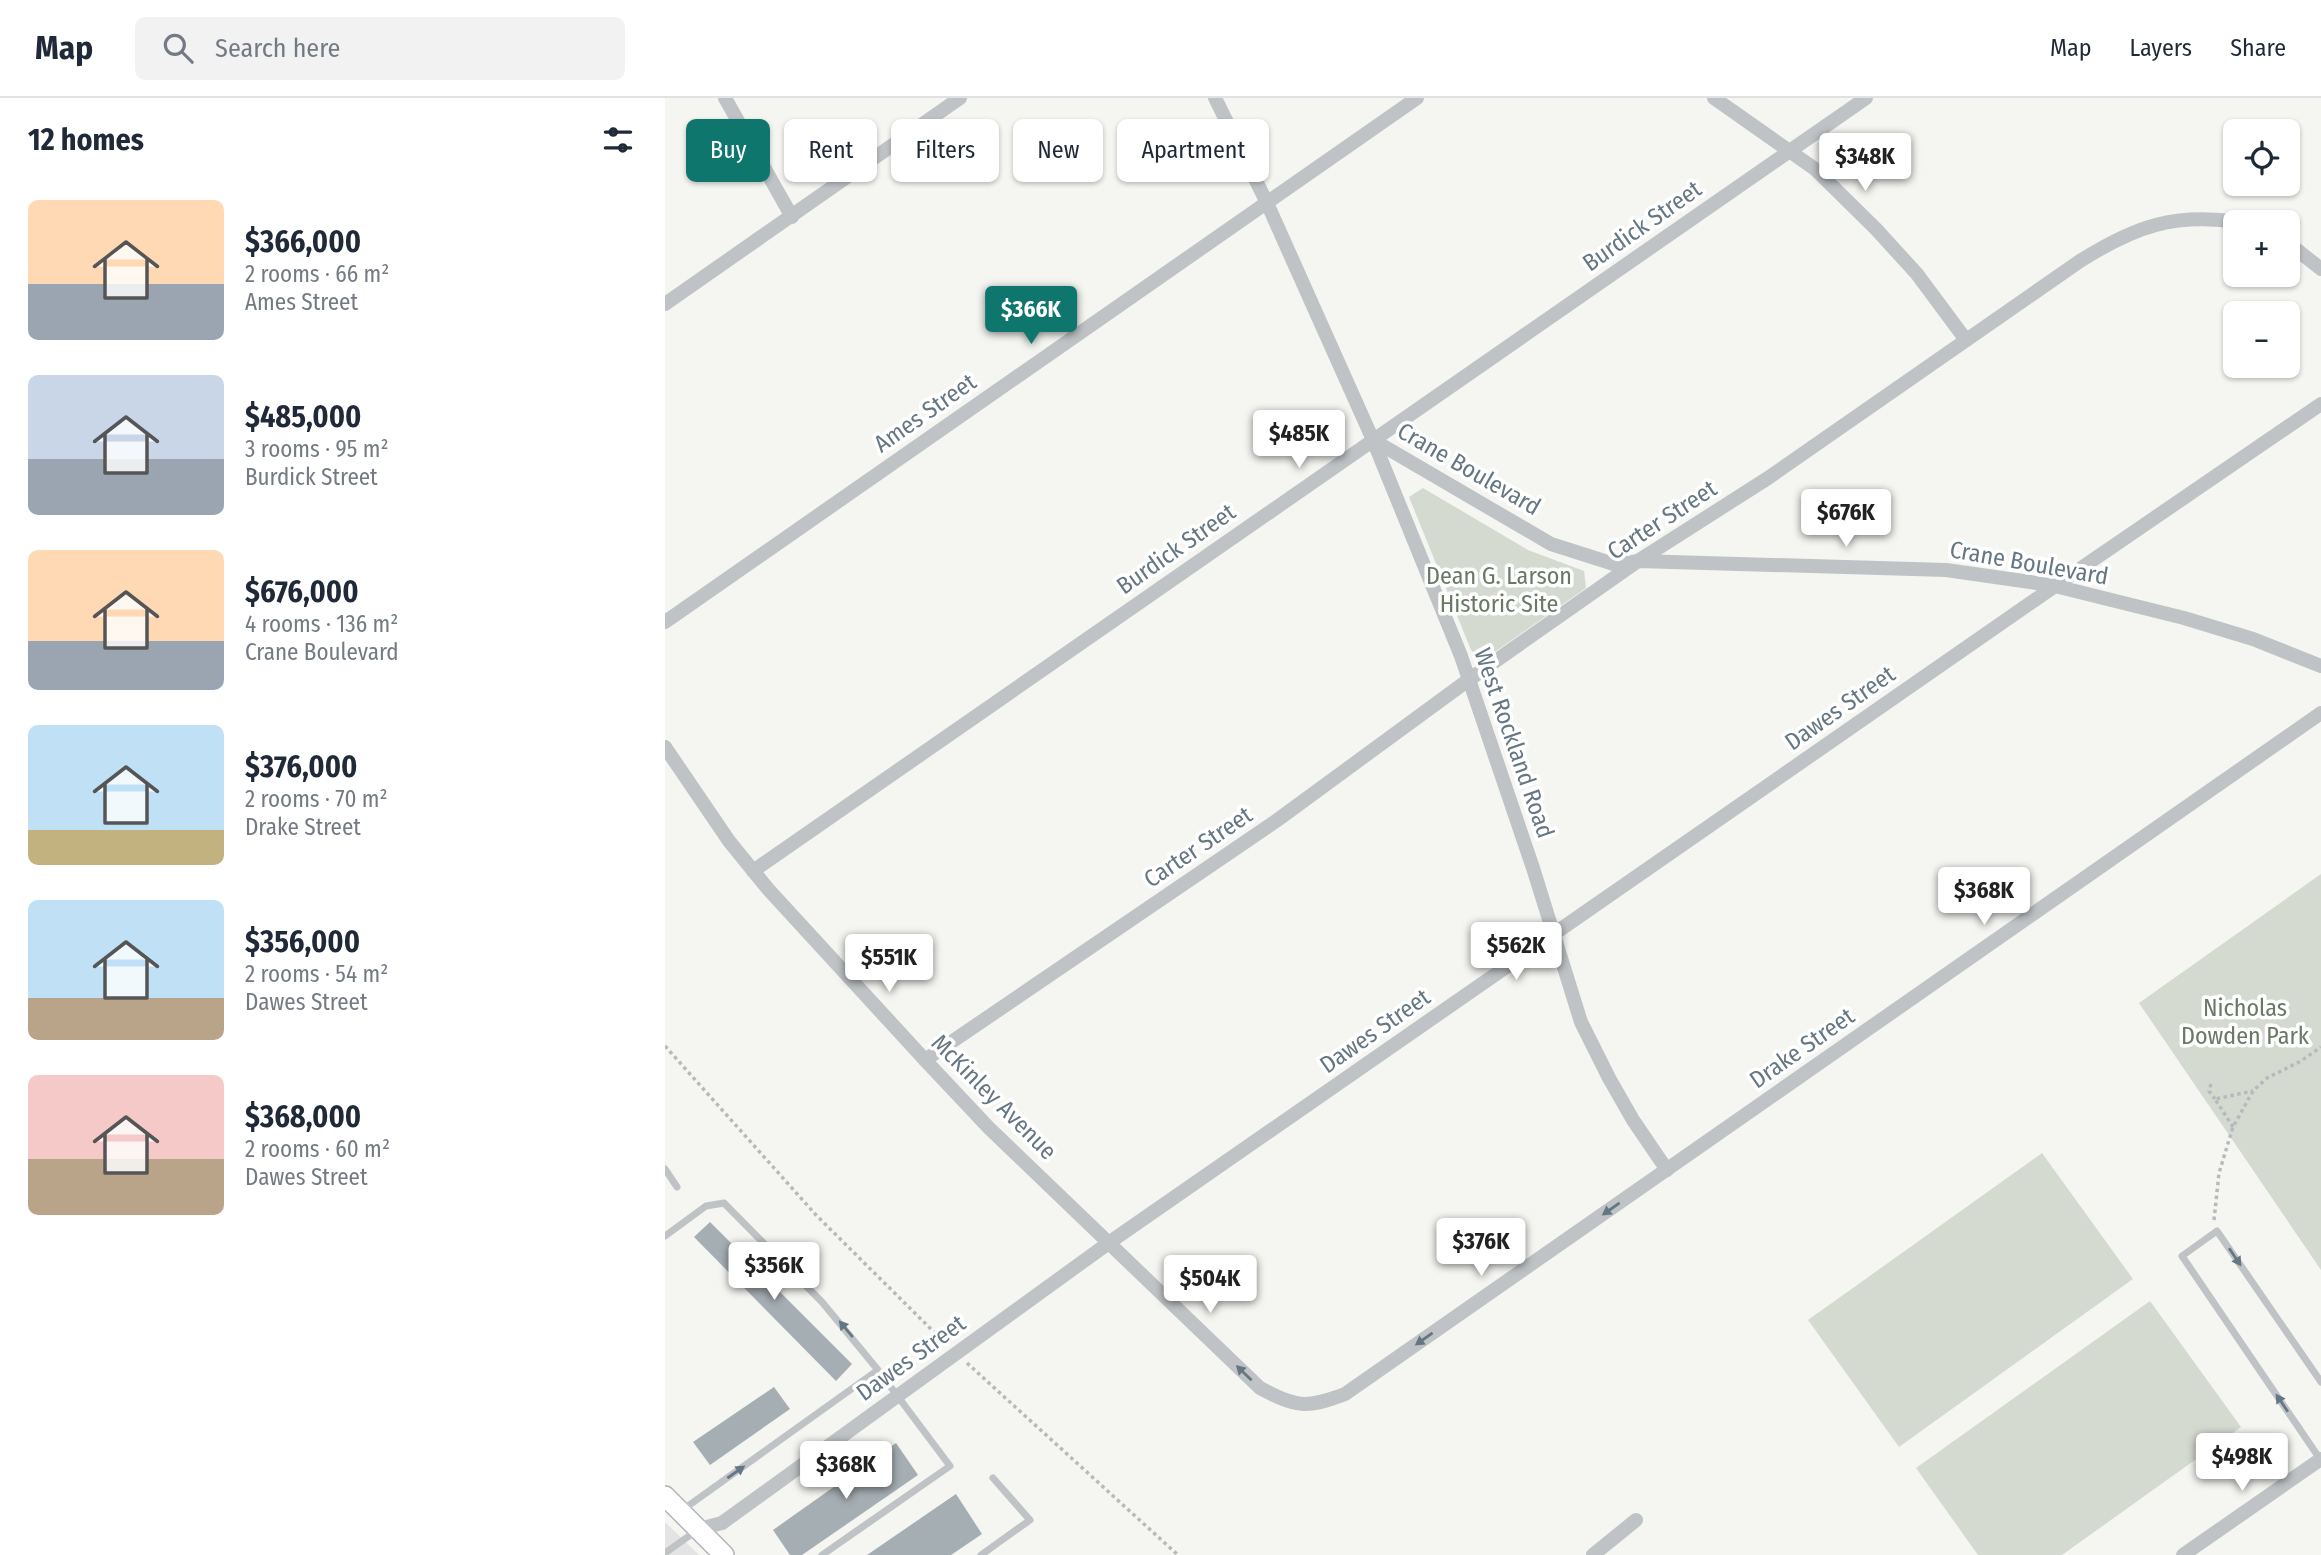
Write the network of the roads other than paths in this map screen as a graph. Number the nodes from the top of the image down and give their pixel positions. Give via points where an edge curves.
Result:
1 (725, 98) edge
2 (960, 98) edge
3 (1215, 98) edge
4 (1417, 98) edge
5 (1714, 98) edge
6 (1866, 98) edge
7 (1791, 151) junction
8 (1267, 203) junction
9 (792, 217) junction
10 (2223, 220) edge
11 (2300, 253) edge
12 (2321, 270) edge
13 (665, 304) edge
14 (1966, 340) junction
15 (2321, 404) edge
16 (1373, 440) junction
17 (1638, 561) junction
18 (2055, 586) junction
19 (665, 622) edge
20 (2321, 666) edge
21 (1468, 681) junction
22 (2321, 713) edge
23 (665, 747) edge
24 (753, 871) junction
25 (1553, 935) junction
26 (925, 1060) junction
27 (665, 1169) edge
28 (1667, 1170) junction
29 (677, 1187) dead end
30 (665, 1236) edge
31 (1110, 1242) junction
32 (879, 1370) junction
33 (2321, 1382) edge
34 (899, 1395) junction
35 (1302, 1405) joint
36 (2321, 1459) edge
37 (993, 1478) dead end
38 (665, 1496) edge
39 (680, 1511) junction
40 (1636, 1520) dead end
41 (699, 1529) junction
42 (665, 1553) edge
43 (725, 1555) edge
44 (822, 1555) edge
45 (981, 1555) edge
46 (1593, 1555) edge
47 (2183, 1555) edge

1 - 9 street
2 - 9 street
3 - 8 street, West Rockland Road
4 - 8 street, Ames Street
5 - 7 street
6 - 7 street, Burdick Street
7 - 14 street via 1876,229 1917,274
7 - 16 street, Burdick Street
8 - 16 street, West Rockland Road
8 - 19 street, Ames Street
9 - 13 street
10 - 14 street, Carter Street via 2186,219 2116,239
11 - 12 street
14 - 17 street, Carter Street via 1768,478
15 - 18 street, Dawes Street
16 - 17 street, Crane Boulevard via 1551,544 1616,565
16 - 21 street, West Rockland Road
16 - 24 street, Burdick Street
17 - 18 street, Crane Boulevard via 1946,570
17 - 21 street, Carter Street
18 - 20 street, Crane Boulevard via 2184,618
18 - 25 street, Dawes Street
21 - 25 street, West Rockland Road
21 - 26 street, Carter Street via 1276,821
22 - 28 street, Drake Street
23 - 24 street, McKinley Avenue
24 - 26 street, McKinley Avenue
25 - 28 street, West Rockland Road via 1581,1021 1603,1067
25 - 31 street, Dawes Street
26 - 31 street, McKinley Avenue via 989,1128
27 - 29 lane
28 -> 35 street, Drake Street via 1345,1394
32 -> 30 lane via 822,1302 724,1203 706,1206
31 - 34 street, Dawes Street
35 -> 31 street, McKinley Avenue via 1259,1388
32 - 34 lane
39 -> 32 lane
36 -> 33 lane via 2182,1256 2217,1231
34 - 41 street, Dawes Street via 722,1523
34 - 44 lane via 950,1466
36 - 47 street
37 - 45 lane via 1030,1520
38 - 39 main road
39 - 41 main road
40 - 46 street
41 - 42 lane
41 - 43 main road

